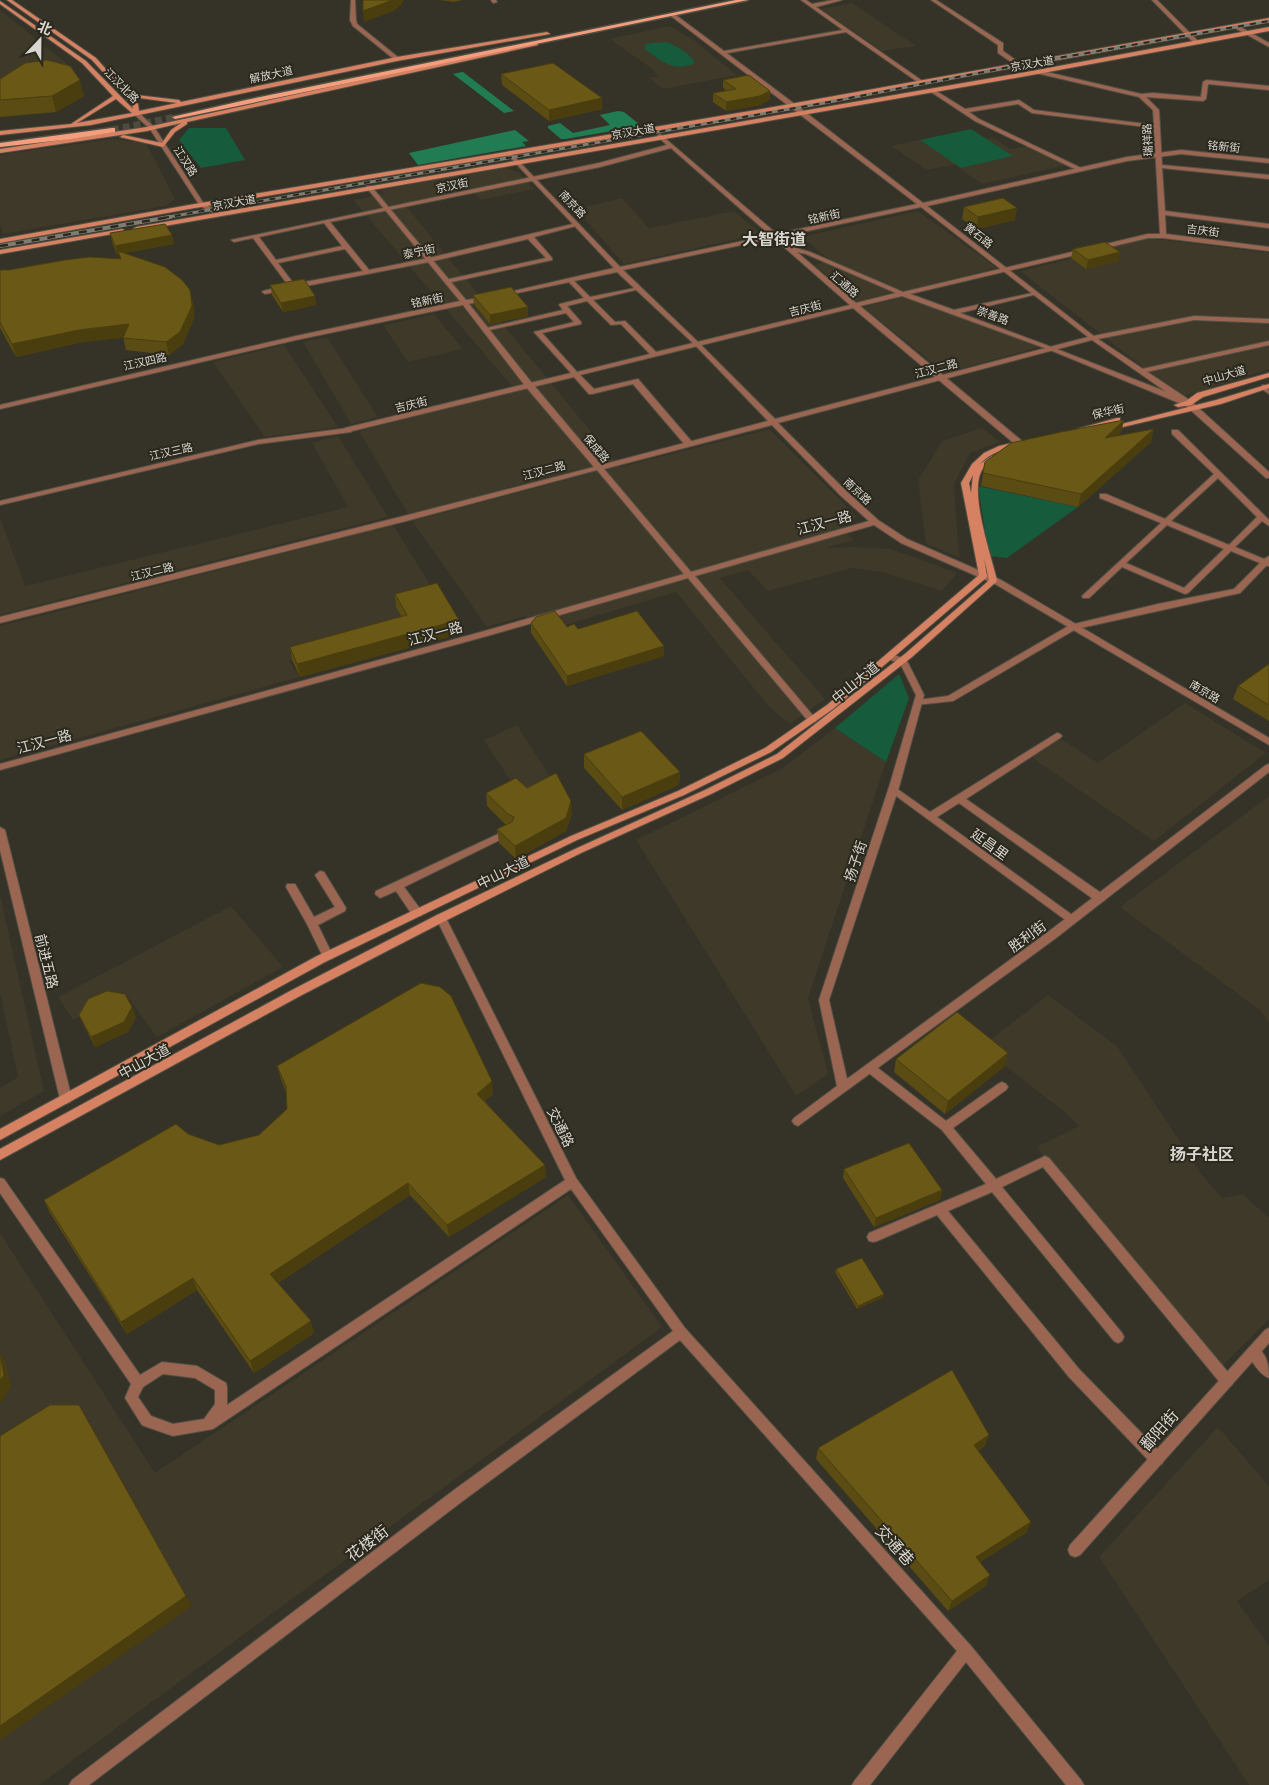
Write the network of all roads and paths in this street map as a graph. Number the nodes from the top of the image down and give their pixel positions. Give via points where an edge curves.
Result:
1 (9, 0) edge
2 (352, 0) edge
3 (711, 0) edge
4 (746, 0) edge
5 (803, 0) edge
6 (840, 0) edge
7 (933, 0) edge
8 (1154, 0) edge
9 (0, 2) edge
10 (811, 6) junction
11 (673, 15) junction
12 (1269, 20) edge
13 (1235, 26) junction
14 (1269, 29) edge
15 (846, 31) junction
16 (1247, 33) junction
17 (547, 34) junction
18 (1188, 35) junction
19 (545, 42) junction
20 (1197, 43) junction
21 (1269, 45) edge
22 (722, 52) junction
23 (397, 59) junction
24 (1019, 65) junction
25 (1038, 72) junction
26 (921, 82) junction
27 (1269, 88) edge
28 (931, 90) junction
29 (127, 95) junction
30 (117, 96) junction
31 (1141, 96) junction
32 (195, 102) junction
33 (792, 105) junction
34 (802, 112) junction
35 (965, 112) junction
36 (137, 114) junction
37 (197, 118) junction
38 (63, 127) junction
39 (1156, 127) junction
40 (152, 128) junction
41 (0, 133) edge
42 (660, 136) junction
43 (99, 137) junction
44 (0, 138) edge
45 (0, 145) edge
46 (163, 145) junction
47 (672, 146) junction
48 (0, 151) edge
49 (509, 153) junction
50 (1158, 155) junction
51 (517, 161) junction
52 (1269, 161) edge
53 (1158, 166) junction
54 (1079, 169) junction
55 (1269, 177) edge
56 (534, 178) junction
57 (369, 187) junction
58 (202, 205) junction
59 (922, 205) junction
60 (387, 209) junction
61 (1162, 213) junction
62 (220, 214) junction
63 (326, 222) junction
64 (577, 225) junction
65 (1269, 226) edge
66 (255, 236) junction
67 (529, 236) junction
68 (776, 236) junction
69 (1163, 236) junction
70 (234, 240) dead end
71 (0, 242) edge
72 (346, 247) junction
73 (790, 249) junction
74 (1269, 249) edge
75 (0, 252) edge
76 (429, 260) junction
77 (274, 262) junction
78 (1004, 269) junction
79 (619, 270) junction
80 (367, 272) junction
81 (570, 280) junction
82 (447, 281) junction
83 (293, 287) junction
84 (638, 288) junction
85 (265, 292) dead end
86 (1035, 293) junction
87 (904, 294) junction
88 (587, 300) junction
89 (464, 302) junction
90 (855, 306) junction
91 (567, 311) junction
92 (954, 312) junction
93 (1269, 321) edge
94 (485, 329) junction
95 (296, 338) joint
96 (1093, 338) junction
97 (1269, 343) edge
98 (697, 344) junction
99 (1052, 349) junction
100 (655, 354) junction
101 (1142, 371) junction
102 (574, 374) junction
103 (1269, 375) edge
104 (942, 378) junction
105 (530, 385) junction
106 (1268, 389) edge
107 (1191, 405) junction
108 (0, 407) edge
109 (773, 422) junction
110 (348, 430) joint
111 (1070, 431) edge
112 (1175, 432) dead end
113 (1079, 435) edge
114 (1019, 443) junction
115 (688, 444) junction
116 (598, 468) junction
117 (1218, 474) junction
118 (1269, 476) edge
119 (1103, 496) dead end
120 (0, 503) edge
121 (1262, 517) junction
122 (1167, 521) junction
123 (875, 522) junction
124 (1269, 524) edge
125 (1230, 548) junction
126 (1268, 561) edge
127 (1121, 564) junction
128 (688, 575) junction
129 (988, 578) junction
130 (1086, 596) dead end
131 (0, 620) edge
132 (1073, 627) junction
133 (890, 657) junction
134 (903, 660) junction
135 (918, 703) junction
136 (812, 720) junction
137 (1057, 736) dead end
138 (1269, 742) edge
139 (0, 767) edge
140 (1269, 767) edge
141 (893, 790) junction
142 (960, 799) junction
143 (930, 817) junction
144 (0, 830) edge
145 (509, 832) edge
146 (320, 876) dead end
147 (398, 886) junction
148 (290, 887) dead end
149 (380, 894) dead end
150 (1100, 898) junction
151 (417, 913) junction
152 (441, 918) junction
153 (1071, 920) junction
154 (312, 923) junction
155 (328, 956) junction
156 (870, 1068) junction
157 (843, 1087) junction
158 (1002, 1087) dead end
159 (66, 1099) junction
160 (798, 1121) dead end
161 (946, 1127) junction
162 (0, 1135) edge
163 (0, 1155) edge
164 (572, 1182) junction
165 (0, 1183) edge
166 (993, 1186) junction
167 (939, 1209) junction
168 (873, 1237) dead end
169 (681, 1332) junction
170 (1269, 1334) edge
171 (1118, 1337) dead end
172 (1253, 1352) junction
173 (1269, 1372) edge
174 (1227, 1381) junction
175 (138, 1383) junction
176 (208, 1425) junction
177 (1157, 1459) junction
178 (1075, 1550) dead end
179 (966, 1651) junction
180 (77, 1785) edge
181 (860, 1785) edge
182 (1076, 1785) edge

1 - 29 main road, 江汉北路 via 94,59
2 - 23 street via 355,25
3 - 17 main road, 解放大道
4 - 11 main road, 解放大道
5 - 10 street
6 - 10 street
7 - 24 street via 1001,44 1000,52
8 - 18 street
9 - 30 main road, 江汉北路 via 84,62
10 - 15 street
11 - 19 main road, 解放大道
11 - 22 street, 黄石路
12 - 13 main road, 京汉大道
13 - 16 street
13 - 18 main road, 京汉大道
14 - 16 main road, 京汉大道
15 - 22 street
15 - 26 street
16 - 20 main road, 京汉大道
16 - 21 street
17 - 19 main road, 解放大道 via 173,115
17 - 23 main road, 解放大道
18 - 20 street
18 - 24 main road, 京汉大道
19 - 37 main road, 解放大道
20 - 25 main road, 京汉大道
22 - 33 street, 黄石路
23 - 32 main road, 解放大道
24 - 26 main road, 京汉大道
25 - 28 main road, 京汉大道
25 - 31 street
26 - 33 main road, 京汉大道
27 - 31 street via 1206,82 1203,98
28 - 34 main road, 京汉大道
28 - 35 street
29 - 32 main road
29 - 36 main road, 江汉北路 via 135,104
30 - 36 main road, 江汉北路
30 - 38 main road
31 - 39 street, 瑞祥路 via 1156,110
32 - 36 main road, 解放大道
33 - 34 street, 黄石路
33 - 49 main road, 京汉大道
34 - 42 main road, 京汉大道
34 - 59 street, 黄石路
35 - 39 street via 1020,102 1032,111
35 - 54 street
36 - 38 main road, 解放大道
36 - 40 street, 江汉路
37 - 40 main road, 解放大道
37 - 46 main road via 173,131
38 - 41 main road, 解放大道
39 - 50 street, 瑞祥路
40 - 43 main road, 解放大道
40 - 46 street, 江汉路
42 - 47 street, 汇通路
42 - 51 main road, 京汉大道
43 - 46 main road via 139,139
43 - 48 main road, 解放大道
44 - 45 main road via 111,127 70,137
46 - 58 street, 江汉路
47 - 56 street, 京汉街
47 - 68 street, 汇通路
49 - 51 street, 南京路
49 - 58 main road, 京汉大道
50 - 52 street, 铭新街 via 1181,152
50 - 53 street, 瑞祥路
50 - 54 street, 铭新街
51 - 56 street, 南京路
51 - 57 main road, 京汉大道
53 - 55 street
53 - 61 street, 瑞祥路
54 - 59 street, 铭新街
56 - 60 street, 京汉街
56 - 64 street, 南京路
57 - 60 street, 保成路
57 - 62 main road, 京汉大道
58 - 62 street
58 - 71 main road, 京汉大道
59 - 68 street, 铭新街
59 - 78 street, 黄石路
60 - 63 street, 京汉街
60 - 76 street, 保成路
61 - 65 street
61 - 69 street, 瑞祥路
62 - 75 main road, 京汉大道
63 - 66 street, 京汉街
63 - 72 street
64 - 67 street, 泰宁街
64 - 79 street, 南京路
66 - 70 street, 京汉街
66 - 77 street
67 - 76 street, 泰宁街
67 - 82 street via 550,259
68 - 73 street, 汇通路
68 - 79 street, 铭新街
69 - 74 street, 吉庆街
69 - 78 street, 吉庆街 via 1148,236
72 - 77 street
72 - 80 street
73 - 87 street, 崇善路 via 808,253
73 - 90 street, 汇通路
76 - 80 street, 泰宁街
76 - 82 street, 保成路
77 - 83 street
78 - 86 street, 黄石路
78 - 87 street, 吉庆街
79 - 81 street, 铭新街
79 - 84 street, 南京路
80 - 83 street, 泰宁街
81 - 88 street
81 - 89 street, 铭新街
82 - 89 street, 保成路
83 - 85 street, 泰宁街
84 - 88 street
84 - 98 street, 南京路
86 - 92 street
86 - 96 street, 黄石路
87 - 90 street, 吉庆街
87 - 92 street, 崇善路
88 - 91 street via 562,305
88 - 100 street via 613,324 623,322
89 - 94 street, 保成路
89 - 95 street, 铭新街
90 - 98 street, 吉庆街
90 - 104 street, 汇通路
91 - 94 street
91 - 102 street via 579,323 537,332
92 - 99 street, 崇善路
93 - 96 street, 江汉二路 via 1194,318
94 - 105 street, 保成路
95 - 108 street, 江汉四路
96 - 99 street, 江汉二路
96 - 101 street, 黄石路
97 - 101 street
98 - 100 street, 吉庆街
98 - 109 street, 南京路
99 - 104 street, 江汉二路
99 - 107 street, 崇善路
100 - 102 street, 吉庆街
101 - 107 street, 黄石路
102 - 105 street, 吉庆街
102 - 115 street via 592,392 635,381
103 - 107 main road, 中山大道 via 1200,395
104 - 109 street, 江汉二路
104 - 114 street, 汇通路
105 - 110 street, 吉庆街
105 - 116 street, 保成路
106 - 107 main road, 中山大道
107 - 111 main road, 保华街
107 - 113 main road, 保华街
107 - 118 street, 黄石路
109 - 115 street, 江汉二路
109 - 123 street, 南京路
110 - 120 street, 江汉三路 via 258,442
112 - 117 street
114 - 129 main road via 983,456 971,468 965,483
114 - 129 main road via 1031,443 992,459 978,470 974,484
115 - 116 street, 江汉二路
116 - 128 street, 保成路
116 - 131 street, 江汉二路
117 - 121 street
117 - 122 street
119 - 122 street
121 - 124 street
121 - 125 street
122 - 125 street
122 - 127 street
123 - 128 street, 江汉一路
123 - 129 street, 南京路 via 904,541
125 - 126 street
125 - 127 street via 1186,591
126 - 132 street via 1237,591
127 - 130 street
128 - 136 street, 保成路
128 - 139 street, 江汉一路
129 - 132 street, 南京路
129 - 133 main road, 中山大道
129 - 134 main road, 中山大道 via 968,605
132 - 135 street via 950,699
132 - 138 street, 南京路
133 - 134 street
133 - 136 main road, 中山大道
134 - 135 street, 扬子街 via 920,695
134 - 152 main road, 中山大道 via 780,756
135 - 141 street, 扬子街
136 - 151 main road, 中山大道 via 768,750 681,793 574,838
137 - 142 street
140 - 150 street, 胜利街
141 - 143 street, 延昌里
141 - 157 street, 扬子街 via 824,1000
142 - 143 street
142 - 150 street
143 - 153 street, 延昌里
144 - 159 street, 前进五路
145 - 147 street
146 - 154 street via 341,908
147 - 149 street
147 - 151 street
148 - 154 street
150 - 153 street, 胜利街
151 - 155 main road, 中山大道
152 - 163 main road, 中山大道 via 296,993
152 - 164 street, 交通路
153 - 156 street, 胜利街
154 - 155 street
155 - 159 main road, 中山大道
156 - 157 street, 胜利街
156 - 161 street
157 - 160 street, 胜利街
158 - 161 street
159 - 162 main road, 中山大道
161 - 166 street
164 - 169 street, 交通路
164 - 176 street
165 - 175 street
166 - 167 street
166 - 171 street
166 - 174 street via 1045,1161
167 - 168 street
167 - 177 street via 1074,1373
169 - 179 street, 交通巷
169 - 180 street, 花楼街 via 459,1495
170 - 172 street, 鄱阳街
172 - 173 street
172 - 174 street, 鄱阳街
174 - 177 street, 鄱阳街
175 - 176 street via 131,1398 147,1421 173,1430
175 - 176 street via 162,1368 197,1372 221,1387 221,1405
177 - 178 street, 鄱阳街
179 - 181 street
179 - 182 street, 交通巷

